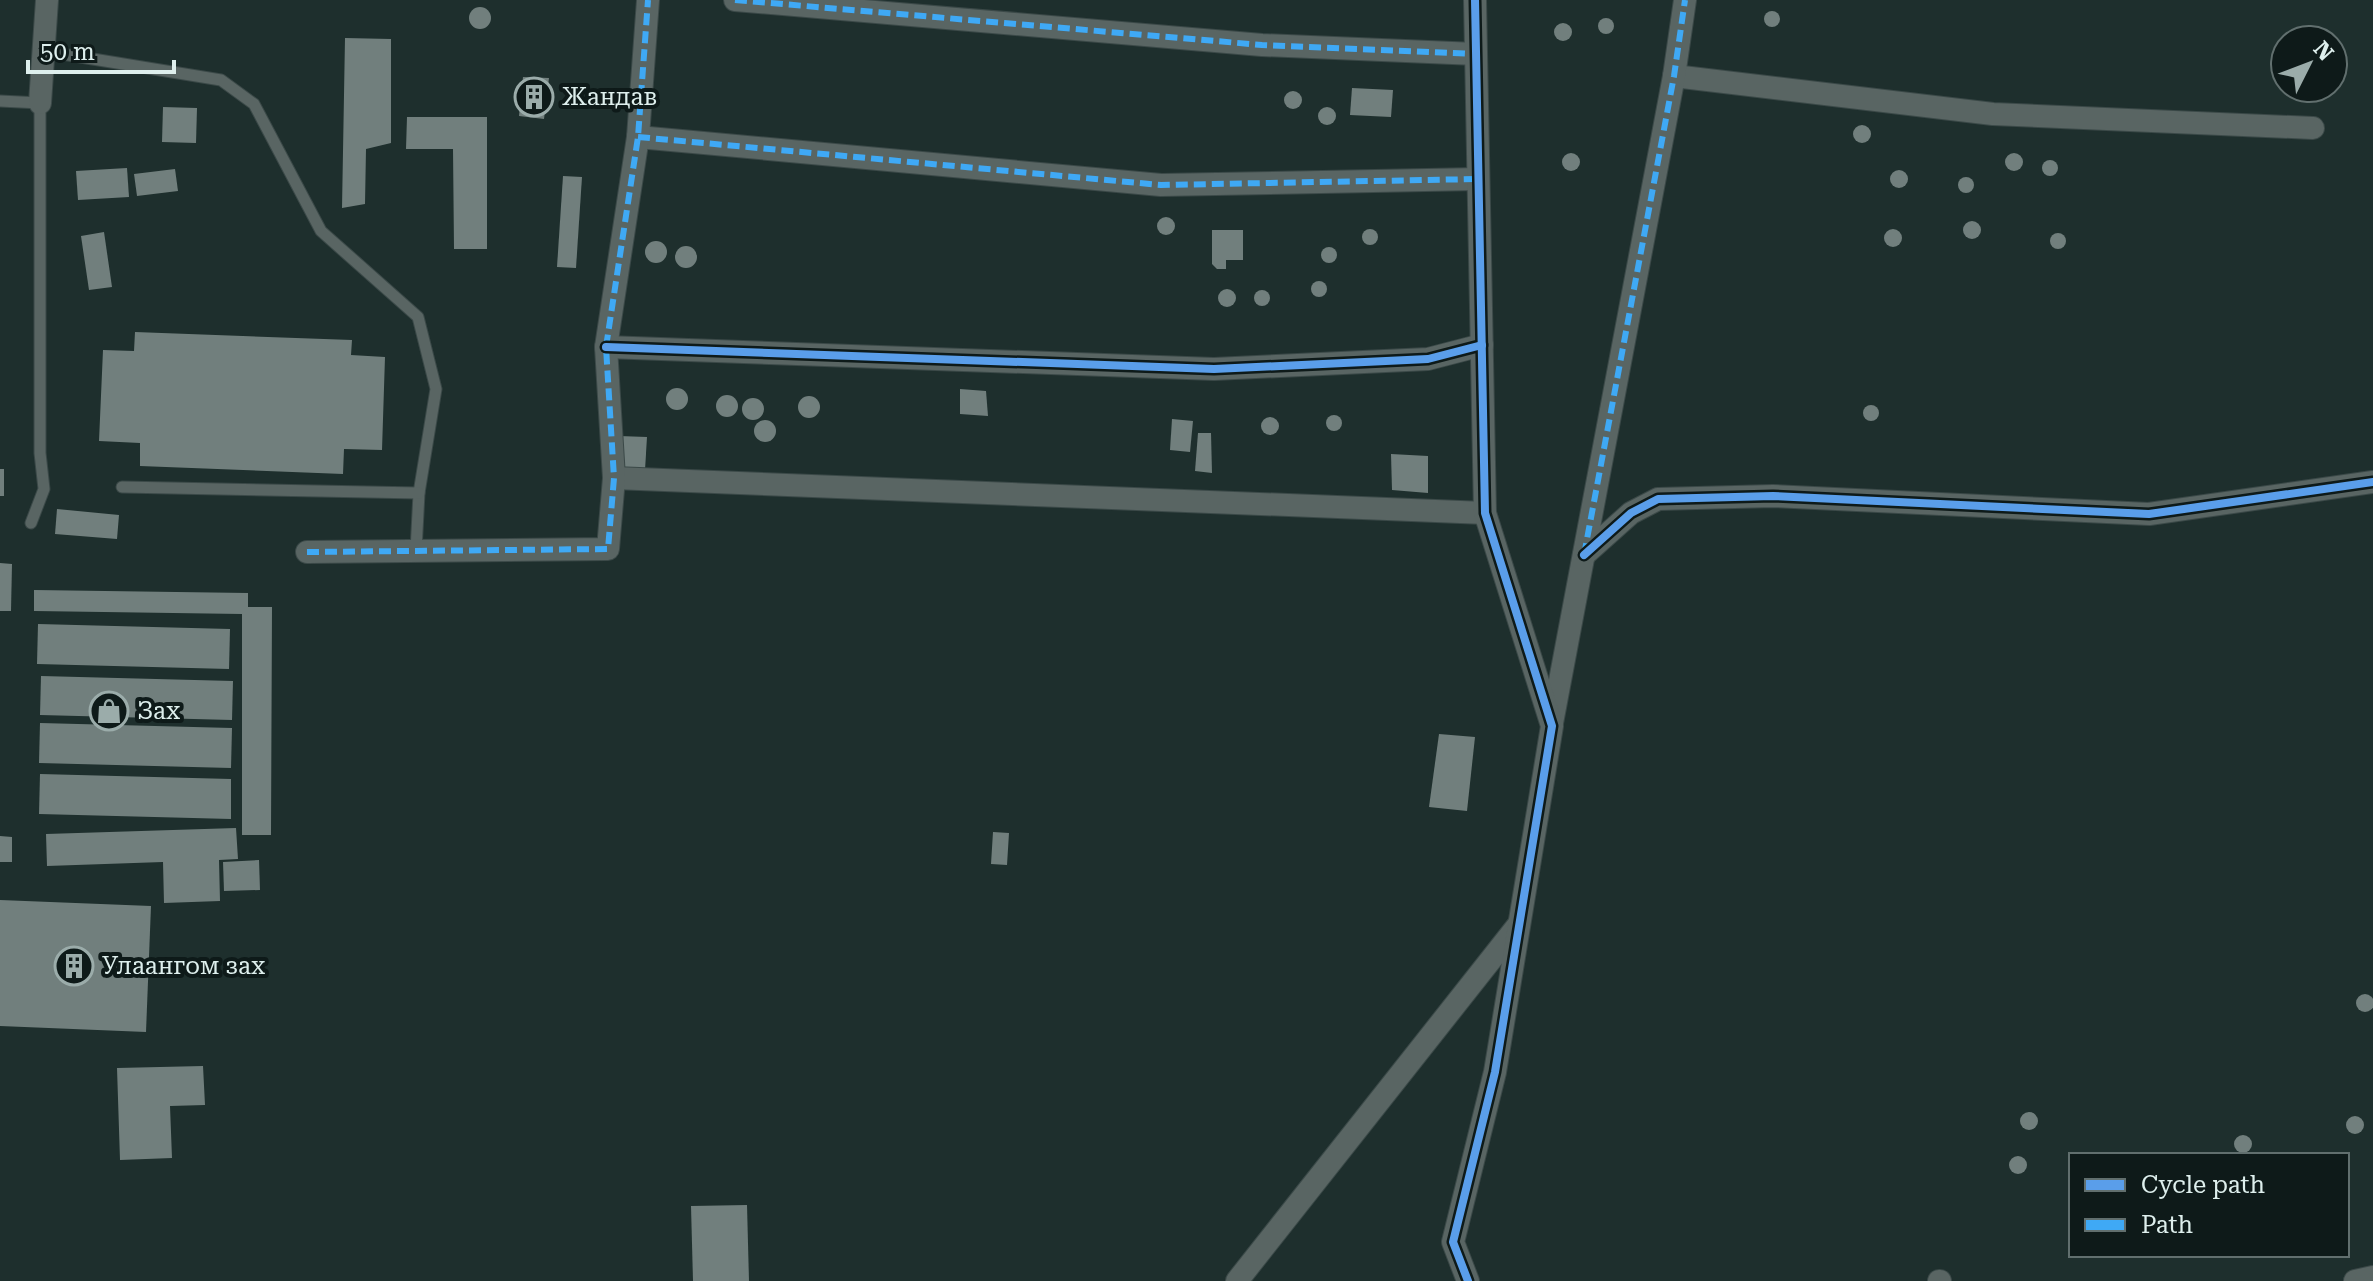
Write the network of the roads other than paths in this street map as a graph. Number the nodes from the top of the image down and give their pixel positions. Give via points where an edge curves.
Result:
1 (47, 0) edge
2 (648, 0) edge
3 (735, 0) edge
4 (1475, 0) edge
5 (1685, 0) edge
6 (44, 51) junction
7 (1476, 54) junction
8 (1674, 76) junction
9 (0, 101) edge
10 (40, 103) junction
11 (2313, 128) dead end
12 (638, 137) junction
13 (1478, 179) junction
14 (1482, 345) junction
15 (606, 347) junction
16 (614, 478) junction
17 (2373, 482) edge
18 (122, 487) dead end
19 (419, 493) junction
20 (1485, 513) junction
21 (31, 523) dead end
22 (416, 551) junction
23 (307, 552) dead end
24 (1584, 555) junction
25 (1552, 726) junction
26 (1519, 923) junction
27 (2373, 1277) edge
28 (1237, 1281) edge
29 (1468, 1281) edge
30 (2355, 1281) edge

1 - 6 street
2 - 12 street
3 - 7 street via 1262,45
4 - 7 street
5 - 8 street
6 - 10 street
6 - 19 lane via 221,80 254,104 321,231 418,317 436,389
7 - 13 street
8 - 11 street via 1993,114
8 - 24 street
9 - 10 lane
10 - 21 lane via 44,489
12 - 13 street via 1161,185
12 - 15 street
13 - 14 street
14 - 15 street via 1428,359 1214,369
14 - 20 street
15 - 16 street
16 - 20 street
16 - 22 street via 608,549
17 - 24 street via 2149,514 1773,496 1658,499 1631,513
18 - 19 lane
19 - 22 lane
20 - 25 street
22 - 23 street
24 - 25 street
25 - 26 street
26 - 28 street
26 - 29 street via 1495,1072 1453,1242
27 - 30 street

